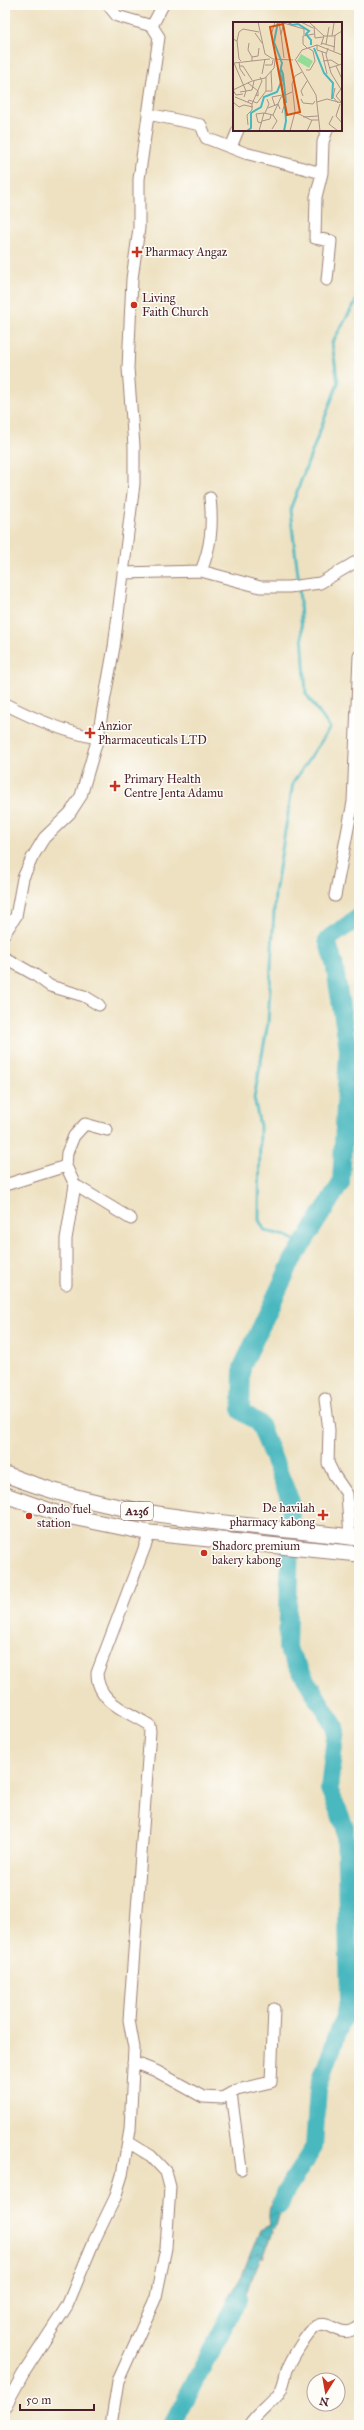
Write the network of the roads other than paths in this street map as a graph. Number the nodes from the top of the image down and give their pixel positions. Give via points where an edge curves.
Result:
1 (108, 5) edge
2 (163, 5) edge
3 (152, 26) junction
4 (148, 114) junction
5 (238, 131) edge
6 (327, 131) edge
7 (231, 147) junction
8 (322, 173) junction
9 (328, 280) dead end
10 (210, 498) dead end
11 (359, 560) edge
12 (201, 571) junction
13 (124, 573) junction
14 (359, 656) edge
15 (5, 704) edge
16 (97, 738) junction
17 (335, 896) dead end
18 (5, 933) edge
19 (5, 958) edge
20 (99, 1004) dead end
21 (107, 1130) dead end
22 (66, 1166) junction
23 (5, 1185) edge
24 (75, 1185) junction
25 (131, 1219) dead end
26 (66, 1284) dead end
27 (325, 1399) dead end
28 (5, 1474) edge
29 (5, 1495) edge
30 (150, 1533) junction
31 (354, 1537) edge
32 (359, 1554) edge
33 (274, 2009) dead end
34 (133, 2062) junction
35 (231, 2093) junction
36 (128, 2142) junction
37 (241, 2169) dead end
38 (359, 2326) edge
39 (5, 2407) edge
40 (111, 2425) edge
41 (250, 2425) edge

1 - 3 street via 117,16
2 - 3 street
3 - 4 street via 159,37
4 - 7 street via 201,125 206,138
4 - 13 street via 139,179 139,228 132,279 128,368 134,484
5 - 7 street
6 - 8 street
7 - 8 street
8 - 9 street via 316,197 315,238 331,241
10 - 12 street via 210,540
11 - 12 street via 320,583 308,586 260,587
12 - 13 street
13 - 16 street via 114,647
14 - 17 street via 353,802
15 - 16 street via 78,735
16 - 18 street via 81,796 70,813 44,838 32,858 18,897 16,916
19 - 20 street via 50,986 84,996
21 - 22 street via 85,1124 74,1136 67,1153
22 - 23 street
22 - 24 street
24 - 25 street
24 - 26 street via 66,1239
27 - 31 street via 330,1430 328,1463 347,1494
28 - 31 highway, A236 via 54,1492 117,1508
29 - 30 highway, A236 via 62,1515
30 - 32 highway, A236
30 - 34 street via 97,1673 97,1681 106,1699 148,1725 150,1731 129,2020 133,2034
33 - 35 street via 271,2082
34 - 35 street via 156,2071 203,2097 222,2098
34 - 36 street
35 - 37 street
36 - 39 street via 115,2198 67,2306
36 - 40 street via 151,2156 166,2172 170,2187 166,2248 156,2297 118,2381
38 - 41 street via 352,2332 342,2332 323,2325 316,2326 308,2334 288,2368 277,2396 257,2414

